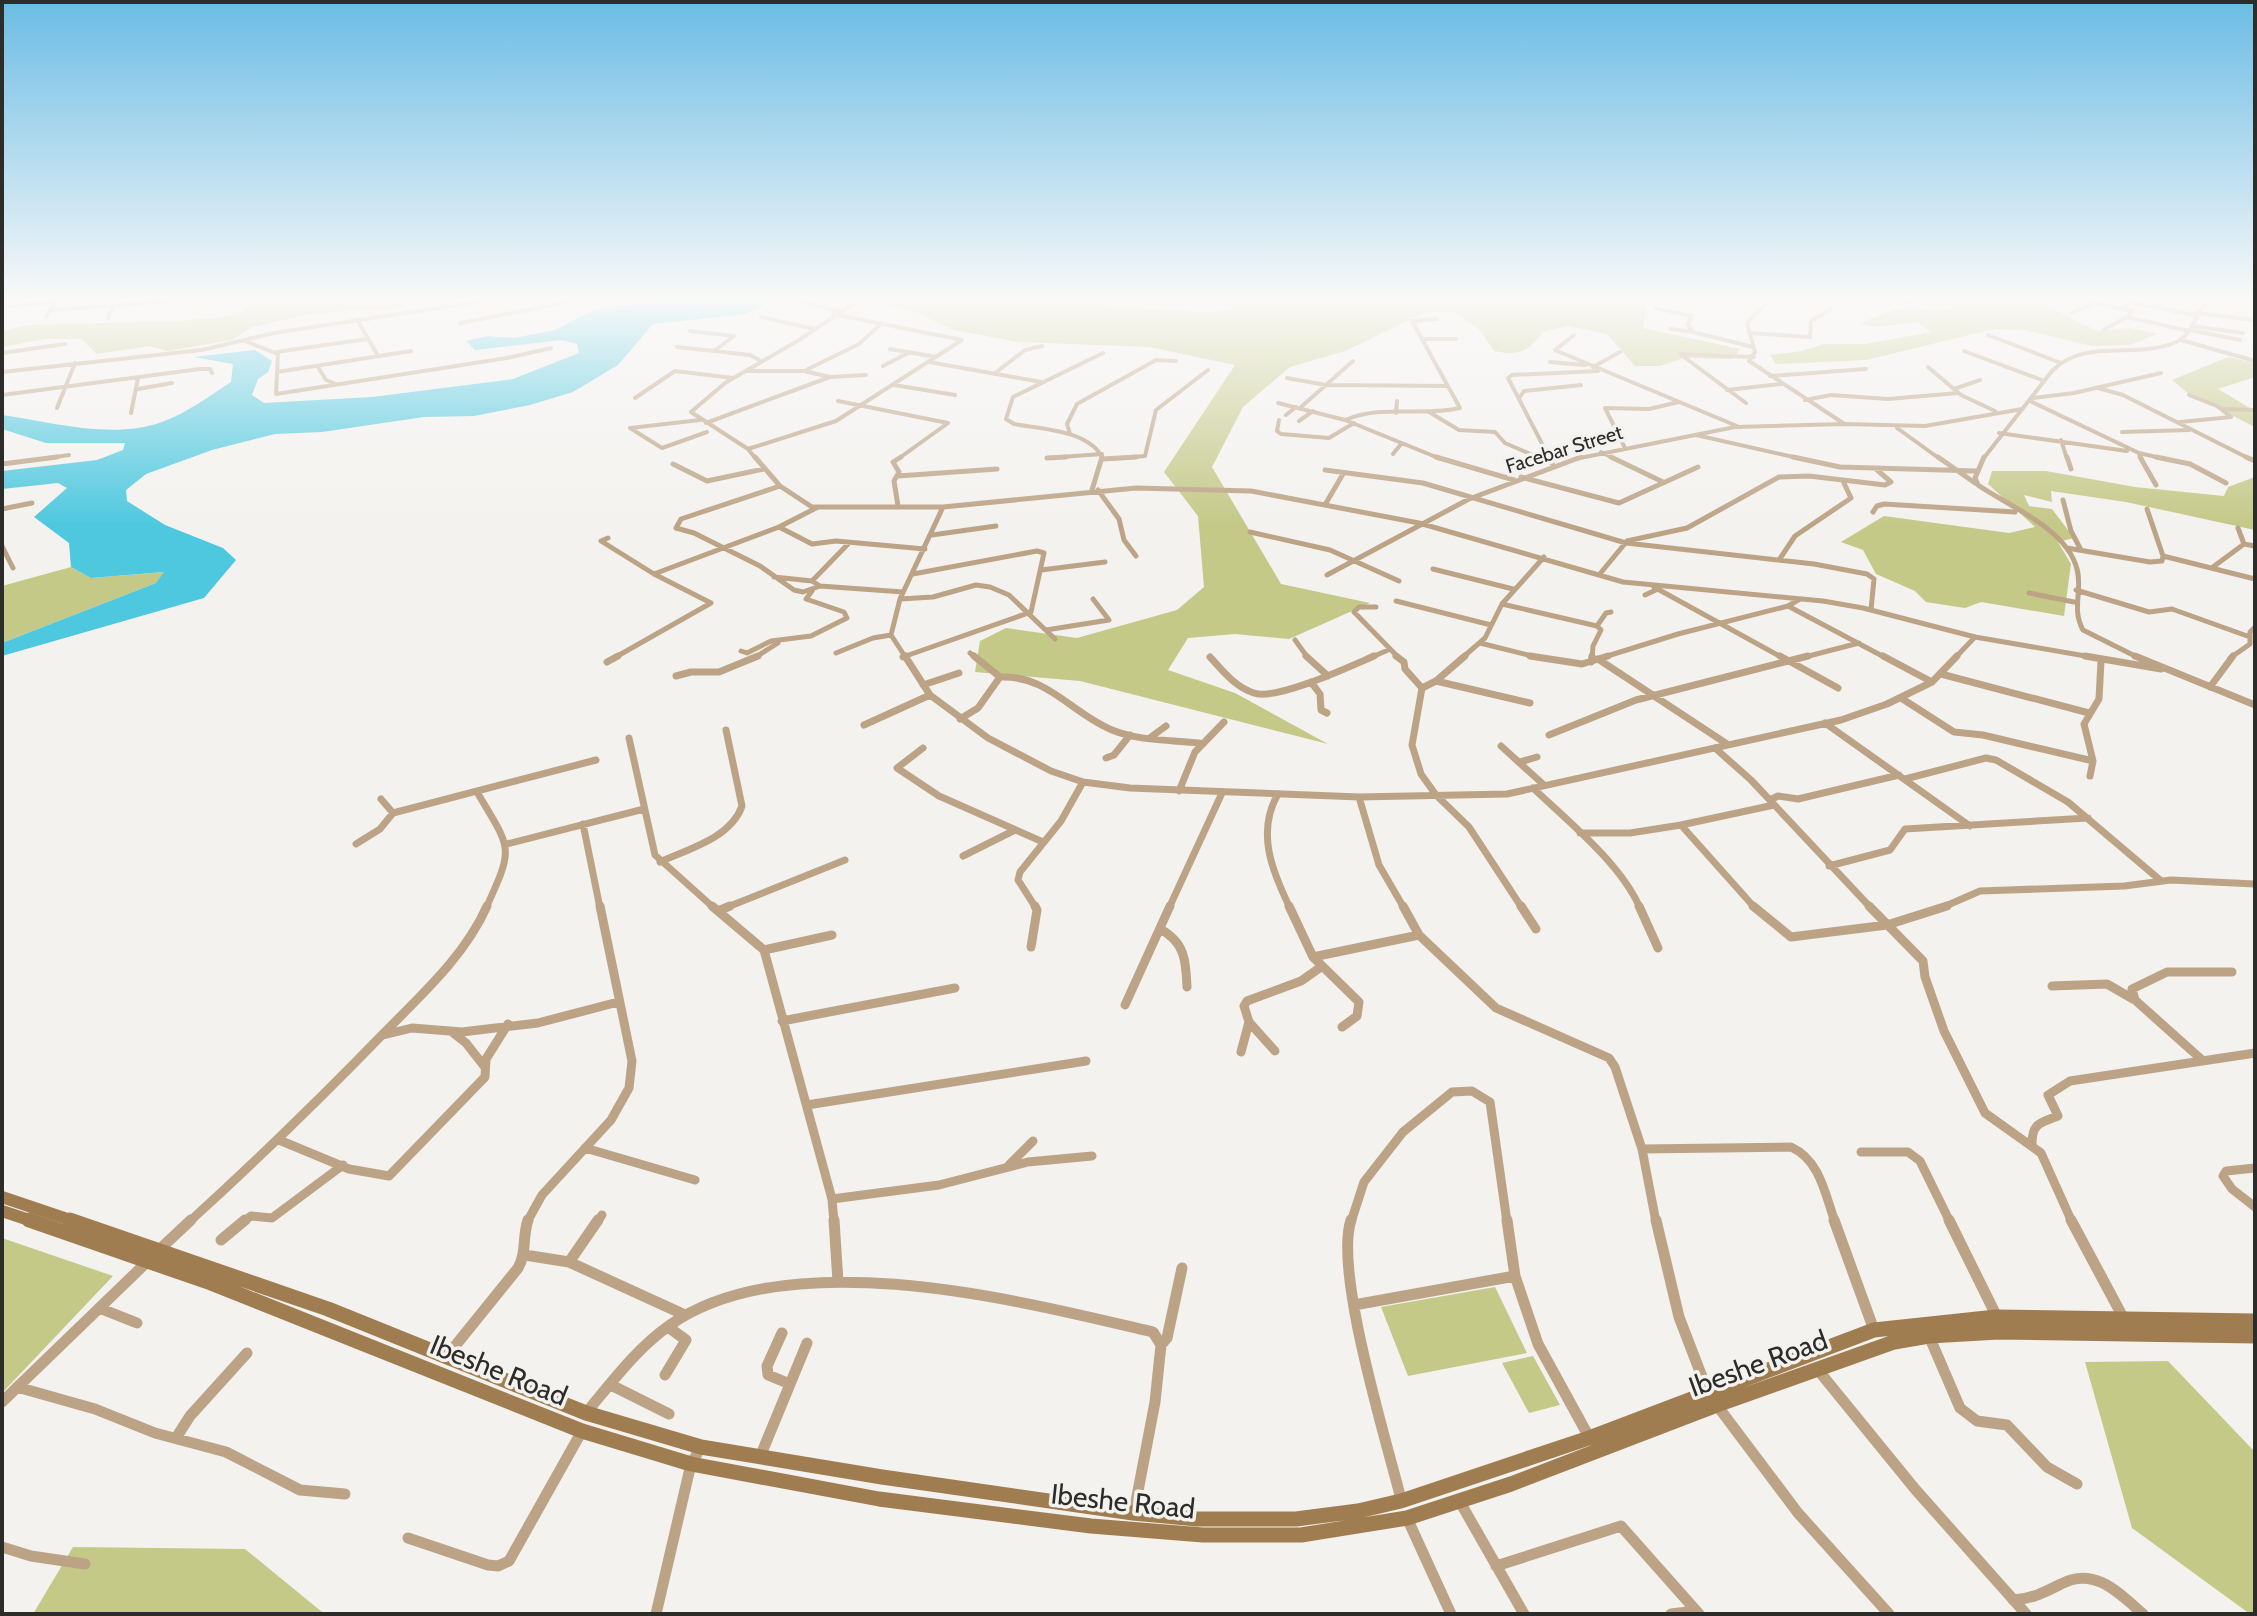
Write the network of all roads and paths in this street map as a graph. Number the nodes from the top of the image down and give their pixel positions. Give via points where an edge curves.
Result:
1 (71, 374) edge
2 (162, 374) edge
3 (276, 374) edge
4 (323, 374) edge
5 (395, 374) edge
6 (670, 374) edge
7 (703, 374) edge
8 (739, 374) edge
9 (819, 374) edge
10 (908, 374) edge
11 (1006, 374) edge
12 (1058, 374) edge
13 (1130, 374) edge
14 (1202, 374) edge
15 (1338, 374) edge
16 (1442, 374) edge
17 (1534, 374) edge
18 (1613, 374) edge
19 (1707, 374) edge
20 (1792, 374) edge
21 (1937, 374) edge
22 (2027, 374) edge
23 (2048, 374) edge
24 (2155, 374) edge
25 (866, 375) dead end
26 (1770, 376) joint
27 (830, 377) junction
28 (138, 378) junction
29 (733, 378) junction
30 (1287, 378) dead end
31 (1980, 380) dead end
32 (2042, 380) junction
33 (1041, 382) junction
34 (339, 384) junction
35 (893, 384) junction
36 (1781, 384) junction
37 (1326, 385) junction
38 (1581, 385) dead end
39 (66, 386) junction
40 (171, 386) dead end
41 (1448, 386) junction
42 (2098, 388) junction
43 (140, 389) junction
44 (1727, 390) junction
45 (1956, 391) junction
46 (2, 395) edge
47 (955, 395) dead end
48 (2189, 395) dead end
49 (1520, 397) junction
50 (635, 398) dead end
51 (1805, 400) junction
52 (2032, 400) junction
53 (838, 401) dead end
54 (1397, 401) dead end
55 (1681, 402) junction
56 (1278, 403) dead end
57 (1746, 403) dead end
58 (861, 407) junction
59 (1299, 407) junction
60 (57, 408) dead end
61 (2022, 409) junction
62 (2222, 409) junction
63 (2255, 410) edge
64 (1313, 411) junction
65 (1277, 412) dead end
66 (1429, 412) junction
67 (1997, 412) junction
68 (131, 413) dead end
69 (1396, 413) junction
70 (1286, 415) dead end
71 (1279, 420) dead end
72 (1345, 420) junction
73 (1299, 421) dead end
74 (2174, 421) junction
75 (703, 422) junction
76 (1354, 423) junction
77 (1845, 424) junction
78 (1739, 426) junction
79 (1895, 427) junction
80 (2189, 430) junction
81 (707, 432) dead end
82 (2122, 432) dead end
83 (1999, 433) junction
84 (1070, 434) junction
85 (1694, 434) junction
86 (2061, 440) junction
87 (1402, 443) junction
88 (1624, 446) junction
89 (748, 449) junction
90 (1601, 452) junction
91 (2139, 453) junction
92 (1393, 454) dead end
93 (69, 455) dead end
94 (1103, 457) junction
95 (1047, 458) dead end
96 (2255, 461) edge
97 (2, 464) edge
98 (673, 464) dead end
99 (1551, 464) junction
100 (1698, 467) dead end
101 (764, 469) junction
102 (997, 469) dead end
103 (1876, 469) junction
104 (2071, 469) dead end
105 (1325, 470) dead end
106 (1959, 471) junction
107 (1977, 471) junction
108 (1343, 474) junction
109 (898, 476) junction
110 (1518, 479) junction
111 (1843, 481) junction
112 (1663, 482) junction
113 (2226, 483) dead end
114 (1978, 485) junction
115 (2156, 485) dead end
116 (780, 486) junction
117 (1095, 490) junction
118 (1469, 499) junction
119 (2063, 500) dead end
120 (32, 503) dead end
121 (1326, 503) junction
122 (898, 506) junction
123 (3, 507) edge
124 (818, 507) junction
125 (943, 507) junction
126 (2147, 509) dead end
127 (1873, 512) dead end
128 (2017, 512) junction
129 (1419, 523) junction
130 (996, 526) dead end
131 (779, 527) junction
132 (2238, 528) dead end
133 (1250, 532) dead end
134 (932, 535) junction
135 (608, 538) dead end
136 (1626, 543) junction
137 (848, 544) junction
138 (2244, 544) junction
139 (2, 546) edge
140 (2255, 546) edge
141 (723, 548) junction
142 (2067, 548) junction
143 (925, 549) junction
144 (2081, 550) junction
145 (1136, 556) dead end
146 (2163, 556) junction
147 (1544, 557) junction
148 (1353, 559) junction
149 (1779, 560) junction
150 (1105, 562) dead end
151 (2213, 567) junction
152 (13, 568) dead end
153 (1433, 569) dead end
154 (1041, 570) junction
155 (654, 574) junction
156 (913, 574) junction
157 (1327, 575) dead end
158 (1599, 575) junction
159 (774, 577) junction
160 (2255, 579) edge
161 (1399, 581) dead end
162 (816, 585) junction
163 (1654, 587) junction
164 (1513, 589) junction
165 (2076, 590) junction
166 (2029, 593) dead end
167 (1645, 595) dead end
168 (901, 596) junction
169 (1093, 599) dead end
170 (1800, 599) junction
171 (1396, 601) dead end
172 (2074, 602) junction
173 (1502, 604) junction
174 (1788, 606) junction
175 (1376, 607) dead end
176 (1871, 610) junction
177 (1611, 612) dead end
178 (1027, 614) junction
179 (1561, 618) junction
180 (1722, 623) junction
181 (1491, 625) junction
182 (1597, 626) junction
183 (2255, 627) edge
184 (1554, 628) dead end
185 (1046, 630) junction
186 (951, 631) dead end
187 (891, 635) junction
188 (1975, 637) junction
189 (2250, 637) junction
190 (1055, 639) dead end
191 (944, 640) junction
192 (1295, 640) dead end
193 (778, 643) junction
194 (1480, 643) junction
195 (1859, 643) junction
196 (1388, 650) junction
197 (741, 651) dead end
198 (836, 653) dead end
199 (970, 653) dead end
200 (903, 657) junction
201 (1210, 657) dead end
202 (1594, 660) junction
203 (1790, 661) junction
204 (2101, 661) junction
205 (607, 662) dead end
206 (2161, 669) junction
207 (959, 673) dead end
208 (1941, 674) junction
209 (676, 676) dead end
210 (1328, 676) junction
211 (1000, 677) junction
212 (1436, 681) junction
213 (1311, 682) junction
214 (1932, 682) junction
215 (923, 685) junction
216 (2210, 687) junction
217 (1422, 688) junction
218 (1838, 688) dead end
219 (930, 695) junction
220 (1656, 697) junction
221 (1901, 698) junction
222 (1530, 703) dead end
223 (2255, 705) edge
224 (1327, 713) dead end
225 (2089, 713) junction
226 (960, 719) junction
227 (1224, 722) dead end
228 (1824, 723) junction
229 (864, 725) dead end
230 (1166, 726) dead end
231 (726, 730) dead end
232 (1130, 735) junction
233 (1549, 735) dead end
234 (1151, 737) junction
235 (629, 738) dead end
236 (1199, 743) junction
237 (1727, 744) junction
238 (1501, 746) dead end
239 (923, 748) dead end
240 (1715, 748) junction
241 (1537, 757) dead end
242 (1106, 758) dead end
243 (596, 760) dead end
244 (2093, 761) junction
245 (1520, 762) junction
246 (2090, 776) dead end
247 (1902, 777) junction
248 (1083, 782) junction
249 (1544, 785) junction
250 (1533, 788) junction
251 (1179, 791) junction
252 (477, 792) junction
253 (1222, 793) junction
254 (1278, 794) junction
255 (1436, 795) junction
256 (1359, 797) junction
257 (381, 799) dead end
258 (1772, 803) junction
259 (644, 809) junction
260 (393, 813) junction
261 (2089, 817) junction
262 (583, 824) junction
263 (1681, 825) junction
264 (1970, 826) junction
265 (1013, 831) junction
266 (1580, 833) junction
267 (1043, 842) junction
268 (356, 844) dead end
269 (507, 844) junction
270 (963, 856) dead end
271 (845, 860) dead end
272 (660, 862) junction
273 (1829, 866) junction
274 (2160, 880) junction
275 (2255, 884) edge
276 (718, 911) junction
277 (1887, 925) junction
278 (1160, 929) junction
279 (1536, 929) dead end
280 (832, 935) dead end
281 (1419, 935) junction
282 (1031, 947) dead end
283 (1658, 948) dead end
284 (764, 950) junction
285 (1313, 957) junction
286 (1321, 967) junction
287 (2232, 972) dead end
288 (2052, 986) dead end
289 (1187, 987) dead end
290 (955, 988) dead end
291 (2135, 1000) junction
292 (618, 1002) junction
293 (1125, 1005) dead end
294 (782, 1021) junction
295 (1249, 1022) junction
296 (508, 1024) junction
297 (1342, 1027) dead end
298 (452, 1032) junction
299 (381, 1036) junction
300 (1275, 1051) dead end
301 (1241, 1052) dead end
302 (2255, 1053) edge
303 (2201, 1059) junction
304 (1086, 1061) dead end
305 (485, 1068) junction
306 (807, 1105) junction
307 (279, 1140) junction
308 (1033, 1141) dead end
309 (2032, 1144) junction
310 (585, 1148) junction
311 (1642, 1149) junction
312 (1861, 1152) dead end
313 (1092, 1156) dead end
314 (343, 1165) junction
315 (1004, 1168) junction
316 (2255, 1168) edge
317 (695, 1180) dead end
318 (2, 1197) edge
319 (832, 1199) junction
320 (2255, 1207) edge
321 (2, 1211) edge
322 (602, 1215) dead end
323 (221, 1240) dead end
324 (153, 1255) junction
325 (525, 1255) junction
326 (569, 1262) junction
327 (1182, 1268) dead end
328 (1515, 1276) junction
329 (838, 1282) junction
330 (1354, 1305) junction
331 (99, 1308) junction
332 (685, 1315) junction
333 (1996, 1317) junction
334 (2124, 1319) junction
335 (2255, 1321) edge
336 (137, 1323) dead end
337 (668, 1327) junction
338 (1874, 1330) junction
339 (782, 1333) dead end
340 (1929, 1336) junction
341 (2255, 1336) edge
342 (807, 1343) dead end
343 (1161, 1345) junction
344 (247, 1353) dead end
345 (446, 1358) junction
346 (1818, 1370) junction
347 (665, 1375) dead end
348 (790, 1384) junction
349 (611, 1385) junction
350 (17, 1387) junction
351 (1705, 1390) junction
352 (2, 1402) edge
353 (1717, 1405) junction
354 (586, 1413) junction
355 (669, 1414) dead end
356 (582, 1431) junction
357 (176, 1438) junction
358 (1589, 1438) junction
359 (701, 1447) junction
360 (759, 1459) junction
361 (691, 1464) junction
362 (2077, 1484) dead end
363 (345, 1494) dead end
364 (1401, 1501) junction
365 (1460, 1502) junction
366 (1133, 1513) junction
367 (1407, 1518) junction
368 (408, 1538) dead end
369 (2, 1547) edge
370 (85, 1564) dead end
371 (1496, 1566) junction
372 (2013, 1600) junction
373 (1697, 1612) edge
374 (656, 1614) edge
375 (1451, 1614) edge
376 (1524, 1614) edge
377 (1671, 1614) edge
378 (1889, 1614) edge
379 (2026, 1614) edge
380 (2143, 1614) edge

1 - 39 street
2 - 28 street
3 - 34 street via 276,394
4 - 34 street
5 - 34 street
6 - 50 street
7 - 29 street
8 - 29 street
9 - 27 street
10 - 35 street
11 - 33 street
12 - 33 street
13 - 84 street via 1077,404 1067,424
14 - 94 street via 1156,410 1145,456
15 - 37 street
16 - 41 street
17 - 49 street via 1509,376
18 - 55 street
19 - 44 street
20 - 26 street
21 - 45 street
22 - 32 street
23 - 32 street
24 - 42 street
25 - 27 street
26 - 36 street
27 - 75 street
28 - 39 street
28 - 43 street
29 - 75 street via 692,409
30 - 37 street
31 - 45 street
32 - 52 street
33 - 84 street via 1010,399 1006,420
35 - 47 street
35 - 58 street
36 - 44 street
36 - 51 street
37 - 41 street
37 - 59 street
38 - 49 street via 1524,391
39 - 46 street
39 - 60 street
40 - 43 street
41 - 66 street via 1460,408
42 - 52 street
42 - 74 street
43 - 68 street
44 - 57 street
45 - 51 street
45 - 67 street
48 - 62 street
49 - 99 street
51 - 77 street
52 - 61 street
52 - 91 street
53 - 58 street
54 - 69 street
55 - 78 street
55 - 88 street via 1644,409 1605,408
56 - 59 street
58 - 89 street via 827,425
58 - 109 street via 948,423 893,462
59 - 64 street
59 - 65 street
59 - 70 street
61 - 67 street, Facebar Street
61 - 83 street
62 - 63 street
62 - 74 street via 2231,417
64 - 72 street
64 - 73 street
66 - 69 street
66 - 99 street via 1459,430 1495,432 1505,443
67 - 79 street, Facebar Street
69 - 72 street
71 - 76 street via 1281,434 1324,438
72 - 76 street
74 - 80 street
75 - 81 street via 630,428 662,448
75 - 89 street
76 - 87 street
77 - 78 street, Facebar Street
77 - 79 street, Facebar Street
78 - 85 street, Facebar Street
79 - 106 street
80 - 82 street
80 - 96 street
83 - 86 street
83 - 107 street
84 - 94 street via 1093,445
85 - 88 street, Facebar Street
85 - 103 street via 1814,463
86 - 91 street
86 - 104 street
87 - 92 street
87 - 110 street via 1454,464
88 - 90 street, Facebar Street
89 - 101 street
90 - 99 street, Facebar Street
90 - 112 street
91 - 113 street via 2190,464
91 - 115 street
93 - 97 street
94 - 95 street
94 - 117 street
98 - 101 street via 707,481
99 - 110 street, Facebar Street
100 - 112 street
101 - 116 street
102 - 109 street
103 - 106 street
103 - 111 street via 1891,482
105 - 108 street
106 - 107 street
106 - 114 street
107 - 114 street
108 - 118 street via 1423,483
108 - 121 street
109 - 122 street
110 - 112 street via 1619,503
110 - 118 street, Facebar Street
111 - 136 street via 1779,477 1687,528
111 - 149 street via 1850,499 1803,526
114 - 128 street
116 - 124 street
116 - 141 street via 675,525
117 - 121 street via 1237,490
117 - 125 street
117 - 145 street via 1119,519 1124,540
118 - 129 street, Facebar Street
118 - 136 street
119 - 144 street
120 - 123 street
121 - 129 street
122 - 124 street
122 - 125 street
124 - 131 street
125 - 134 street
126 - 146 street
127 - 128 street via 1884,504
128 - 142 street
129 - 147 street
129 - 148 street, Facebar Street
130 - 134 street
131 - 137 street via 812,544
131 - 141 street
132 - 138 street
133 - 148 street
134 - 143 street
135 - 155 street via 601,541
136 - 149 street
136 - 158 street
137 - 143 street
137 - 162 street
138 - 140 street
138 - 151 street
139 - 152 street
141 - 155 street
141 - 159 street
142 - 144 street
142 - 165 street via 2077,568
143 - 156 street
144 - 146 street via 2150,562 2162,561
146 - 151 street
147 - 158 street
147 - 164 street
148 - 157 street, Facebar Street
148 - 161 street
149 - 176 street via 1872,577
150 - 154 street
151 - 160 street
153 - 164 street
154 - 156 street via 1044,553 1037,551
154 - 178 street via 1034,608
155 - 205 street via 710,605
156 - 168 street
158 - 163 street
159 - 162 street
159 - 162 street via 799,592
162 - 168 street
162 - 193 street via 806,599 844,612 847,618 811,636
163 - 167 street
163 - 170 street
163 - 180 street
164 - 173 street
165 - 172 street
165 - 189 street via 2149,612 2172,609
166 - 172 street
168 - 178 street via 933,597 976,585 1002,591
168 - 187 street
169 - 185 street via 1109,620
170 - 174 street
170 - 176 street
171 - 181 street
172 - 206 street via 2083,630
173 - 179 street
173 - 181 street
174 - 180 street
174 - 195 street
175 - 196 street via 1354,612
176 - 188 street
177 - 182 street
178 - 185 street
178 - 191 street
179 - 182 street
179 - 184 street
180 - 202 street
180 - 203 street
181 - 194 street
182 - 202 street via 1601,630 1593,646
183 - 189 street
185 - 190 street
186 - 191 street
187 - 198 street
187 - 200 street
188 - 204 street
188 - 208 street
189 - 216 street via 2250,644 2231,657
191 - 200 street
192 - 210 street
193 - 197 street
193 - 209 street via 716,673 694,670
194 - 202 street via 1567,664
194 - 212 street
195 - 203 street
195 - 214 street
196 - 210 street
196 - 217 street
199 - 211 street
200 - 215 street
201 - 213 street via 1239,687 1258,695
202 - 220 street
203 - 218 street
203 - 220 street
204 - 206 street
204 - 225 street via 2099,699
206 - 216 street
207 - 215 street
208 - 214 street
208 - 225 street
210 - 213 street
211 - 226 street via 978,708
211 - 232 street via 1014,675 1038,683 1096,723
212 - 217 street
212 - 222 street
213 - 224 street
214 - 221 street
215 - 219 street
216 - 223 street
217 - 255 street via 1413,755
219 - 226 street
219 - 229 street
220 - 233 street
220 - 237 street
221 - 228 street
221 - 244 street via 1954,732
225 - 244 street via 2084,724
226 - 248 street via 1023,759
227 - 236 street
228 - 237 street
228 - 247 street
230 - 234 street
231 - 272 street via 742,814 733,826
232 - 234 street
232 - 242 street
234 - 236 street
235 - 259 street
236 - 251 street
237 - 240 street
238 - 245 street
239 - 265 street via 897,768 939,796
240 - 249 street
240 - 258 street
241 - 245 street
243 - 252 street
244 - 246 street
245 - 249 street
247 - 258 street via 1798,799 1778,796
247 - 261 street via 1991,758
247 - 264 street
248 - 251 street
248 - 267 street
249 - 250 street
250 - 255 street via 1507,794
250 - 266 street
251 - 253 street
252 - 260 street
252 - 269 street
253 - 254 street
253 - 278 street
254 - 256 street
254 - 285 street via 1265,828 1278,883
255 - 256 street
255 - 279 street via 1469,827
256 - 281 street via 1379,865
257 - 260 street
258 - 263 street
258 - 273 street
259 - 262 street
259 - 272 street
260 - 268 street
261 - 264 street
261 - 274 street
262 - 269 street
262 - 292 street
263 - 266 street
263 - 277 street via 1747,898 1791,937
264 - 273 street via 1902,830 1890,850
265 - 267 street
265 - 270 street
266 - 283 street via 1633,892
267 - 282 street via 1018,880 1037,910
269 - 299 street via 505,867 481,920 445,970
271 - 276 street
272 - 276 street
273 - 277 street
274 - 275 street
274 - 277 street via 1980,891
276 - 284 street
277 - 309 street via 1923,961 1944,1031 1985,1113
278 - 289 street via 1186,952
278 - 293 street
280 - 284 street
281 - 285 street
281 - 311 street via 1496,1008 1609,1058
284 - 294 street
285 - 286 street
286 - 295 street via 1301,981 1247,1001
286 - 297 street via 1359,1002 1357,1016
287 - 291 street via 2160,973 2132,989
288 - 291 street via 2107,984
290 - 294 street
291 - 303 street
292 - 296 street via 538,1023
292 - 310 street via 632,1061 631,1085 622,1105
294 - 306 street
295 - 300 street
295 - 301 street
296 - 298 street
296 - 305 street
298 - 299 street via 412,1028
298 - 305 street
299 - 307 street
302 - 303 street
303 - 309 street via 2060,1086 2048,1095 2058,1116 2036,1124
304 - 306 street
305 - 314 street via 485,1077 396,1172 380,1177
306 - 319 street
307 - 314 street
307 - 324 street
308 - 315 street
309 - 334 street
310 - 317 street
310 - 325 street via 533,1211 521,1243
311 - 338 street via 1791,1147 1805,1153 1814,1164
311 - 351 street via 1672,1292
312 - 333 street via 1908,1152 1920,1161
313 - 315 street
314 - 323 street via 272,1218 251,1216
315 - 319 street via 910,1190
316 - 320 street via 2226,1171 2223,1176
318 - 324 main road, Ibeshe Road
319 - 329 street
321 - 324 main road, Ibeshe Road
322 - 326 street
324 - 331 street
324 - 345 main road, Ibeshe Road via 328,1309
324 - 356 main road, Ibeshe Road
325 - 326 street
325 - 345 street
326 - 332 street
327 - 343 street
328 - 330 street
328 - 330 street via 1490,1102 1472,1091 1452,1092 1403,1132 1364,1182 1346,1237
328 - 358 street via 1538,1344
329 - 332 street via 781,1286
329 - 343 street via 1020,1301 1153,1332
330 - 364 street
331 - 336 street
331 - 350 street
332 - 337 street
333 - 334 main road, Ibeshe Road
333 - 338 main road, Ibeshe Road
334 - 335 main road, Ibeshe Road
337 - 347 street via 686,1340
337 - 349 street
338 - 351 main road, Ibeshe Road
339 - 348 street via 768,1375
340 - 341 main road, Ibeshe Road
340 - 346 main road, Ibeshe Road via 1894,1342
340 - 362 street via 1969,1418 2007,1425 2047,1467
342 - 348 street
343 - 366 street
344 - 357 street
345 - 354 main road, Ibeshe Road
346 - 353 main road, Ibeshe Road
346 - 372 street
348 - 360 street
349 - 354 street
349 - 355 street
350 - 352 street
350 - 357 street
351 - 353 street
351 - 358 main road, Ibeshe Road
353 - 365 main road, Ibeshe Road
353 - 378 street via 1812,1533
354 - 359 main road, Ibeshe Road
356 - 361 main road, Ibeshe Road
356 - 368 street via 509,1561 488,1565
357 - 363 street via 226,1452 300,1490
358 - 364 main road, Ibeshe Road
359 - 360 main road, Ibeshe Road
359 - 361 street
360 - 366 main road, Ibeshe Road
361 - 367 main road, Ibeshe Road via 879,1499 1203,1535 1301,1535
361 - 374 street
364 - 366 main road, Ibeshe Road via 1296,1519
365 - 367 main road, Ibeshe Road
365 - 371 street
367 - 375 street
369 - 370 street
371 - 373 street via 1621,1526
371 - 376 street
372 - 379 street
372 - 380 street via 2037,1599 2070,1578 2087,1575
373 - 377 street

